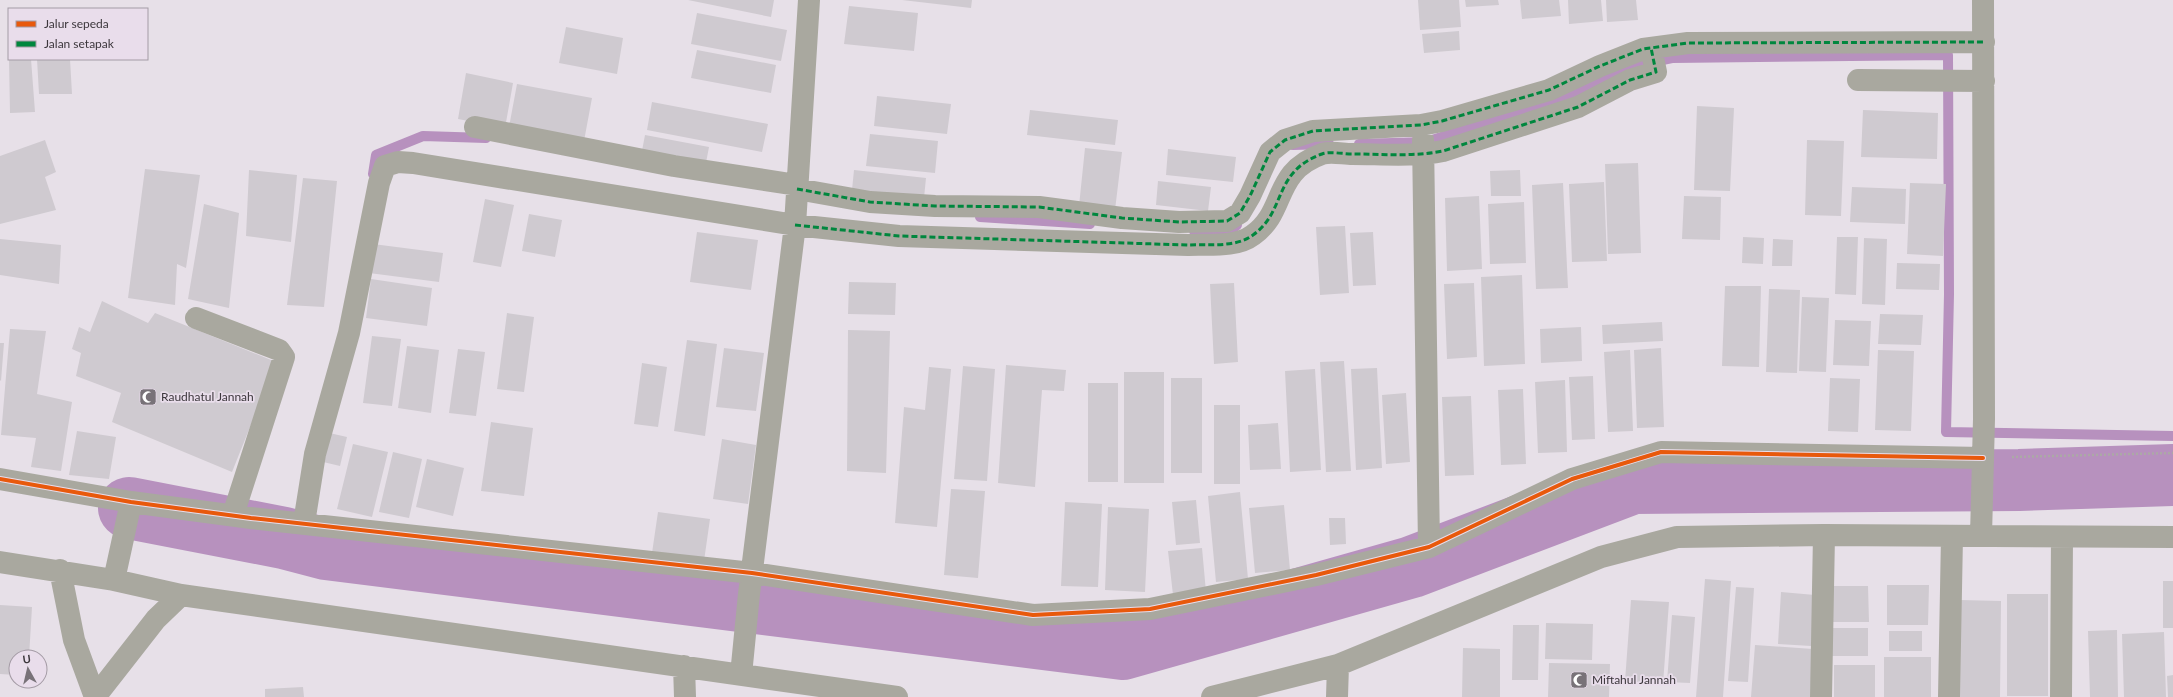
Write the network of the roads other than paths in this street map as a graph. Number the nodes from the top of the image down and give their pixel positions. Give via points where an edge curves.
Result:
1 (809, 0) edge
2 (1983, 0) edge
3 (1984, 42) junction
4 (1653, 56) junction
5 (1858, 80) dead end
6 (1984, 81) junction
7 (475, 127) dead end
8 (1422, 140) junction
9 (798, 190) junction
10 (795, 221) junction
11 (196, 318) dead end
12 (1983, 456) junction
13 (0, 479) edge
14 (130, 505) junction
15 (233, 515) junction
16 (304, 523) junction
17 (1981, 526) junction
18 (1824, 535) junction
19 (1952, 536) junction
20 (2062, 537) junction
21 (2173, 537) edge
22 (1429, 547) junction
23 (0, 562) edge
24 (60, 570) junction
25 (752, 573) junction
26 (114, 580) junction
27 (181, 595) junction
28 (1338, 665) junction
29 (684, 666) junction
30 (741, 675) junction
31 (95, 697) edge
32 (685, 697) edge
33 (897, 697) edge
34 (1212, 697) edge
35 (1337, 697) edge
36 (1821, 697) edge
37 (1949, 697) edge
38 (2061, 697) edge

1 - 9 street
2 - 3 street
3 - 4 street via 1688,43
3 - 6 street
4 - 8 street via 1600,66 1549,90 1473,113
4 - 8 street via 1656,72 1630,80 1578,107 1443,152
5 - 6 street
6 - 12 street
7 - 9 street
8 - 9 street via 1313,131 1285,140 1270,152 1240,213 1227,221 1178,222 1122,218 1039,207 935,206 870,202
8 - 10 street via 1323,154 1297,167 1287,180 1268,221 1253,236 1234,243 1188,245 899,236
8 - 22 street
9 - 10 street
10 - 16 street via 413,163 398,162 384,166 349,333 315,454
10 - 25 street
11 - 15 street via 279,350 284,357
12 - 17 street
12 - 22 street via 1661,452 1572,479
13 - 14 street
14 - 15 street
14 - 26 street
15 - 16 street
16 - 25 street
17 - 19 street
17 - 20 street
18 - 19 street
18 - 28 street via 1677,537 1601,557
18 - 36 street
19 - 37 street
20 - 21 street
20 - 38 street
22 - 25 street via 1316,575 1150,609 1033,615
23 - 24 street
24 - 26 street
24 - 31 street via 74,640
25 - 30 street
26 - 27 street
27 - 29 street
27 - 31 street via 156,619
28 - 34 street
28 - 35 street
29 - 30 street
29 - 32 street
30 - 33 street

